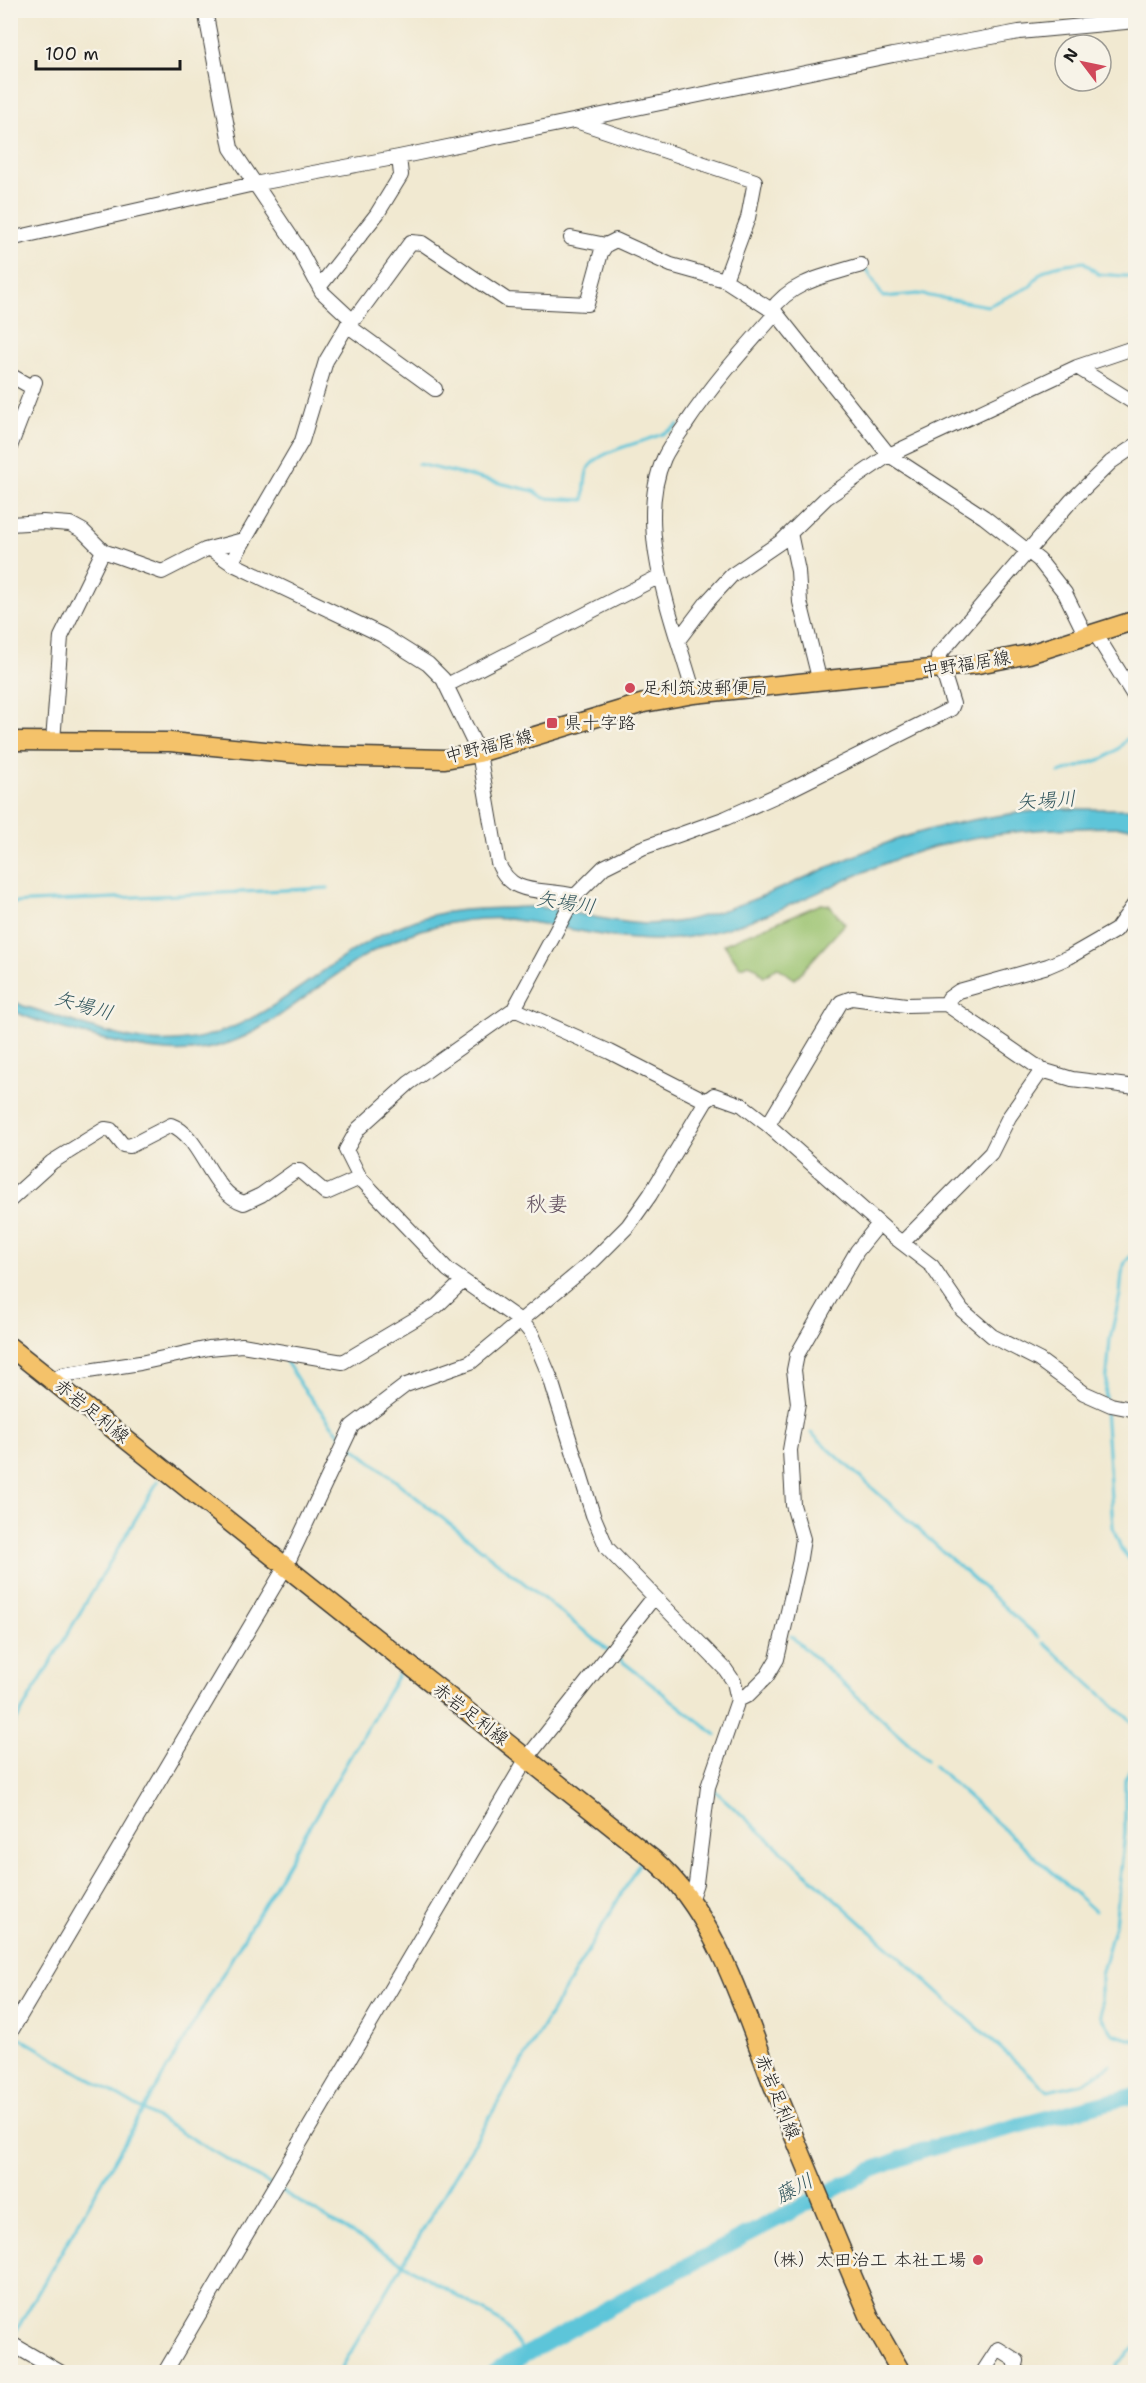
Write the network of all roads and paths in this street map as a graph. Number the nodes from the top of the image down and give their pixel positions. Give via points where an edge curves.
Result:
1 (205, 10) edge
2 (1136, 21) edge
3 (574, 121) junction
4 (399, 157) junction
5 (254, 184) junction
6 (572, 238) dead end
7 (10, 239) edge
8 (606, 245) junction
9 (861, 265) dead end
10 (725, 280) junction
11 (320, 286) junction
12 (773, 312) junction
13 (349, 322) junction
14 (1136, 347) edge
15 (1077, 367) junction
16 (10, 375) edge
17 (435, 389) dead end
18 (1136, 404) edge
19 (1136, 445) edge
20 (10, 447) edge
21 (889, 455) junction
22 (10, 524) edge
23 (790, 533) junction
24 (243, 540) junction
25 (212, 550) junction
26 (1029, 550) junction
27 (103, 551) junction
28 (231, 563) junction
29 (660, 576) junction
30 (1136, 620) edge
31 (1090, 634) junction
32 (679, 639) junction
33 (942, 670) junction
34 (820, 682) junction
35 (447, 686) junction
36 (694, 694) junction
37 (1136, 699) edge
38 (10, 741) edge
39 (53, 741) junction
40 (479, 753) junction
41 (572, 902) junction
42 (1136, 902) edge
43 (946, 1004) junction
44 (514, 1009) junction
45 (1042, 1070) junction
46 (1136, 1087) edge
47 (706, 1101) junction
48 (768, 1125) junction
49 (360, 1178) junction
50 (10, 1200) edge
51 (879, 1224) junction
52 (902, 1243) junction
53 (462, 1282) junction
54 (522, 1322) junction
55 (10, 1347) edge
56 (54, 1380) junction
57 (1136, 1410) edge
58 (286, 1566) junction
59 (654, 1597) junction
60 (738, 1700) junction
61 (526, 1758) junction
62 (691, 1898) junction
63 (10, 2033) edge
64 (10, 2343) edge
65 (1016, 2365) dead end
66 (60, 2373) edge
67 (165, 2373) edge
68 (902, 2373) edge
69 (983, 2373) edge

1 - 5 street via 228,137
2 - 3 street via 1019,32
3 - 4 street
3 - 10 street via 755,182 748,218
4 - 5 street
4 - 11 street via 401,175 395,185
5 - 7 street
5 - 11 street
6 - 8 street
8 - 10 street via 616,240 671,265
8 - 13 street via 587,304 577,304 507,300 422,243 411,242
9 - 12 street via 794,288 779,299
10 - 12 street
11 - 13 street
12 - 21 street
12 - 29 street via 703,398 664,457 656,482 655,504
13 - 17 street
13 - 24 street via 326,361 302,441
14 - 15 street
15 - 18 street
15 - 21 street
16 - 20 street via 34,385
19 - 26 street via 1111,462 1071,501
21 - 23 street via 826,498
21 - 26 street
22 - 27 street via 70,524
23 - 32 street via 732,576
23 - 34 street via 800,602
24 - 25 street
24 - 28 street
25 - 27 street via 162,572
25 - 28 street
26 - 31 street via 1065,593
26 - 33 street via 938,656
27 - 39 street via 61,637
28 - 35 street via 382,635 428,664
29 - 32 street
29 - 35 street
30 - 31 main road, 中野福居線
31 - 33 main road, 中野福居線 via 1029,654
31 - 37 street
32 - 36 street
33 - 34 main road, 中野福居線
33 - 41 street via 954,704 951,709 791,789 615,859 593,875
34 - 36 main road, 中野福居線
35 - 40 street
36 - 40 main road, 中野福居線 via 644,703
38 - 39 main road, 中野福居線
39 - 40 main road, 中野福居線 via 170,742 319,756 416,759
40 - 41 street via 495,852 503,876 517,887 555,891
41 - 44 street
42 - 43 street via 1116,930 1069,957 959,991
43 - 45 street
43 - 48 street via 844,1000
44 - 47 street
44 - 49 street via 409,1083 358,1129 346,1150
45 - 46 street via 1072,1079
45 - 52 street via 1009,1117 991,1154
47 - 48 street via 714,1095 723,1096
47 - 54 street via 628,1226
48 - 51 street
49 - 50 street via 326,1193 295,1171 244,1203 210,1172 178,1128 171,1125 130,1146 123,1145 111,1130 105,1129 52,1162
49 - 53 street
51 - 52 street
51 - 60 street via 857,1251 796,1355 798,1403 790,1449 793,1505 803,1539 800,1564 777,1659 767,1676
52 - 57 street via 932,1266 962,1310 984,1330 1105,1402
53 - 54 street
53 - 56 street via 437,1306 343,1362 242,1345 62,1375
54 - 58 street via 471,1362 406,1385 352,1426
54 - 59 street via 537,1344 550,1377 600,1536
55 - 56 main road, 赤岩足利線
56 - 58 main road, 赤岩足利線
58 - 61 main road, 赤岩足利線
58 - 63 street
59 - 60 street via 725,1669 734,1682
59 - 61 street
60 - 62 street via 708,1787
61 - 62 main road, 赤岩足利線 via 654,1860
61 - 67 street
62 - 68 main road, 赤岩足利線 via 731,1980 880,2339
64 - 66 street
65 - 69 street via 1017,2361 998,2349

